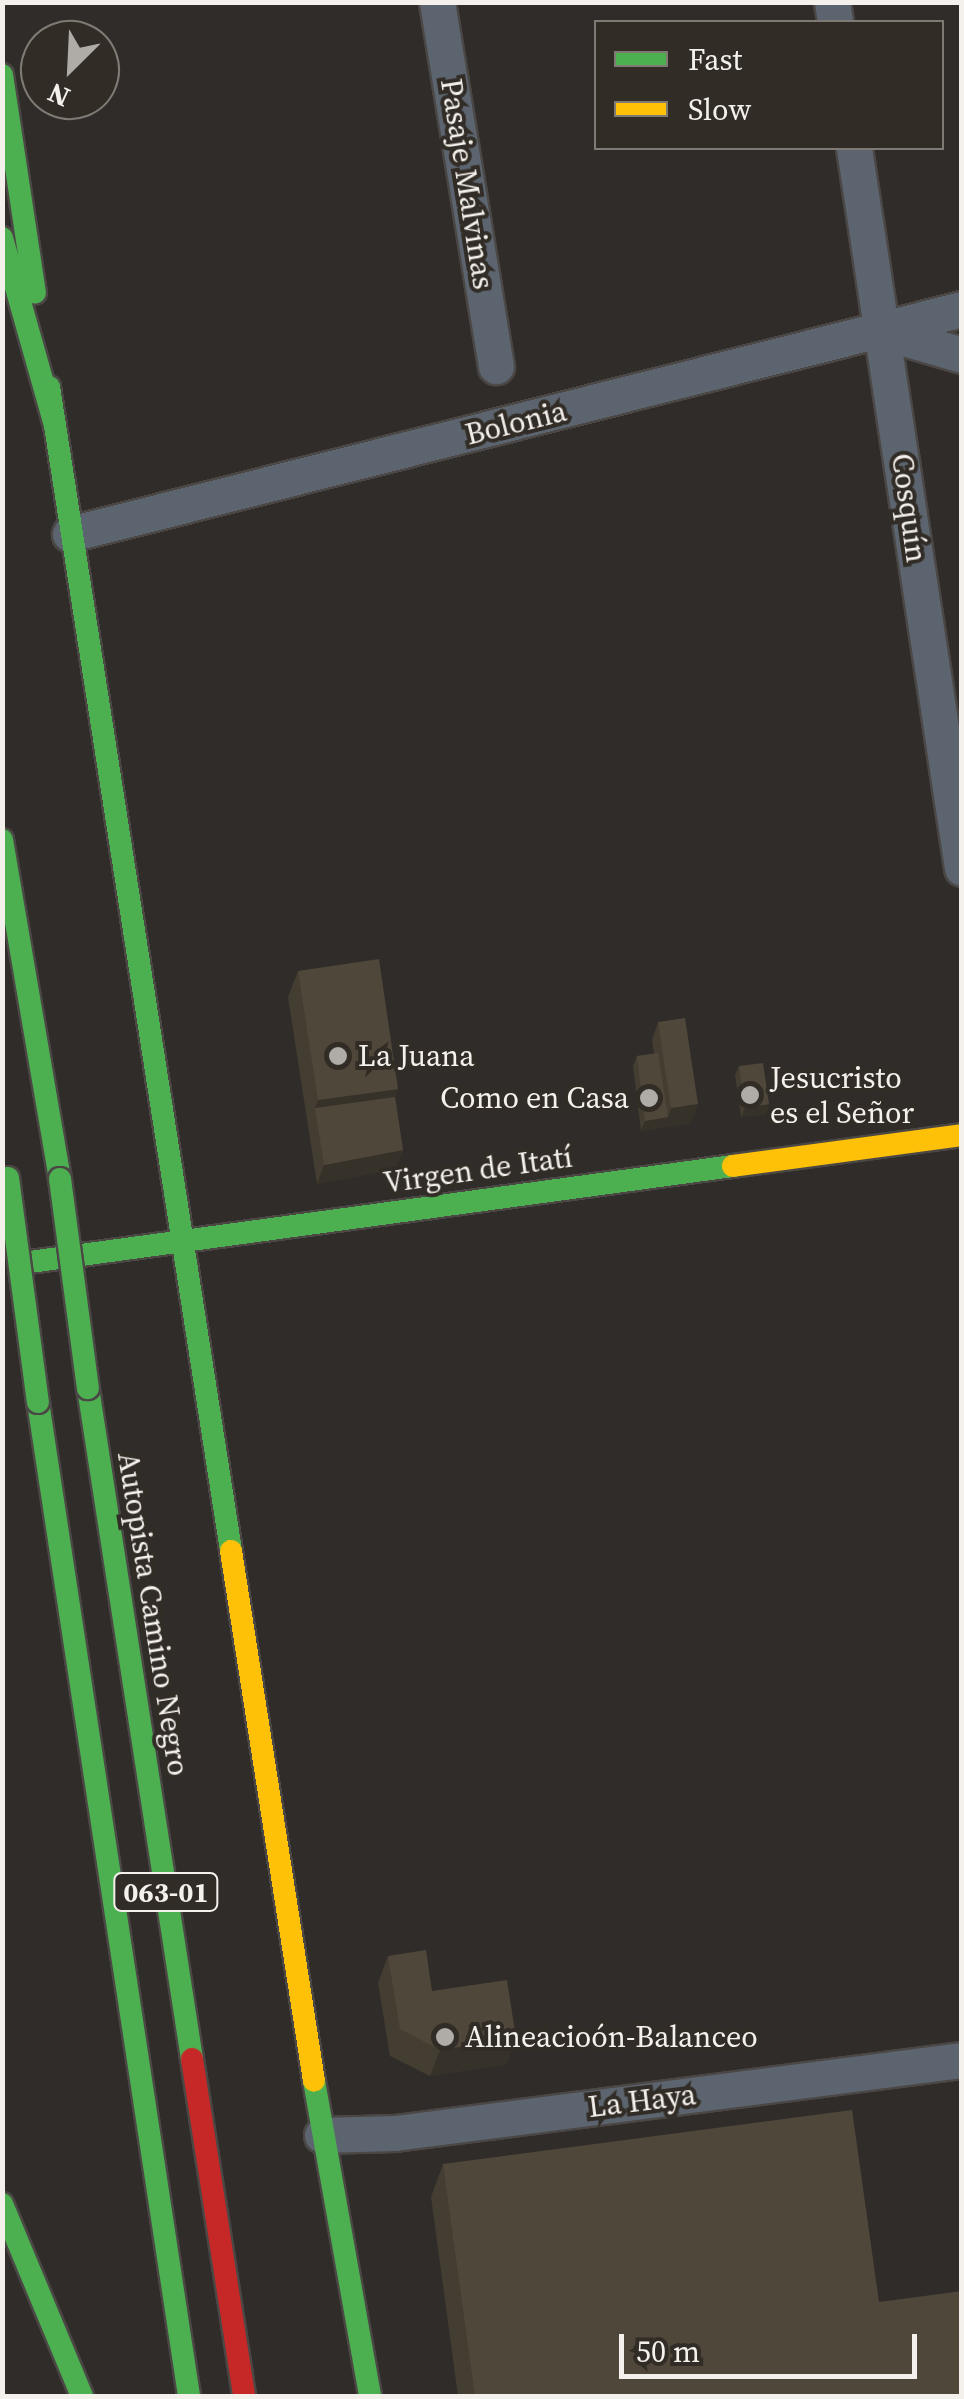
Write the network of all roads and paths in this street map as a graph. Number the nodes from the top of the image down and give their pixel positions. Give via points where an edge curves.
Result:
1 (437, 2) edge
2 (2, 75) edge
3 (854, 150) edge
4 (2, 238) edge
5 (962, 308) edge
6 (883, 332) junction
7 (962, 355) edge
8 (496, 366) dead end
9 (55, 425) junction
10 (70, 534) junction
11 (2, 840) edge
12 (962, 868) edge
13 (962, 1135) edge
14 (2, 1146) edge
15 (180, 1240) junction
16 (2, 1266) edge
17 (962, 2060) edge
18 (322, 2135) junction
19 (2, 2204) edge
20 (82, 2396) edge
21 (188, 2396) edge
22 (244, 2396) edge
23 (370, 2396) edge

1 - 8 street, Pasaje Malvinas
2 - 9 main road
3 - 6 street, Cosquín
4 - 9 main road
5 - 6 street, Bolonia
6 - 7 street
6 - 10 street, Bolonia
6 - 12 street, Cosquín
9 - 10 main road
10 - 15 main road
11 - 22 main road, Autopista Camino Negro / 063-01, bridge via 60,1178
13 - 15 main road, Virgen de Itatí
14 - 21 main road, 063-01, bridge
15 - 16 main road, Virgen de Itatí
15 - 18 main road
17 - 18 street, La Haya via 395,2133
18 - 23 main road
19 - 20 main road

